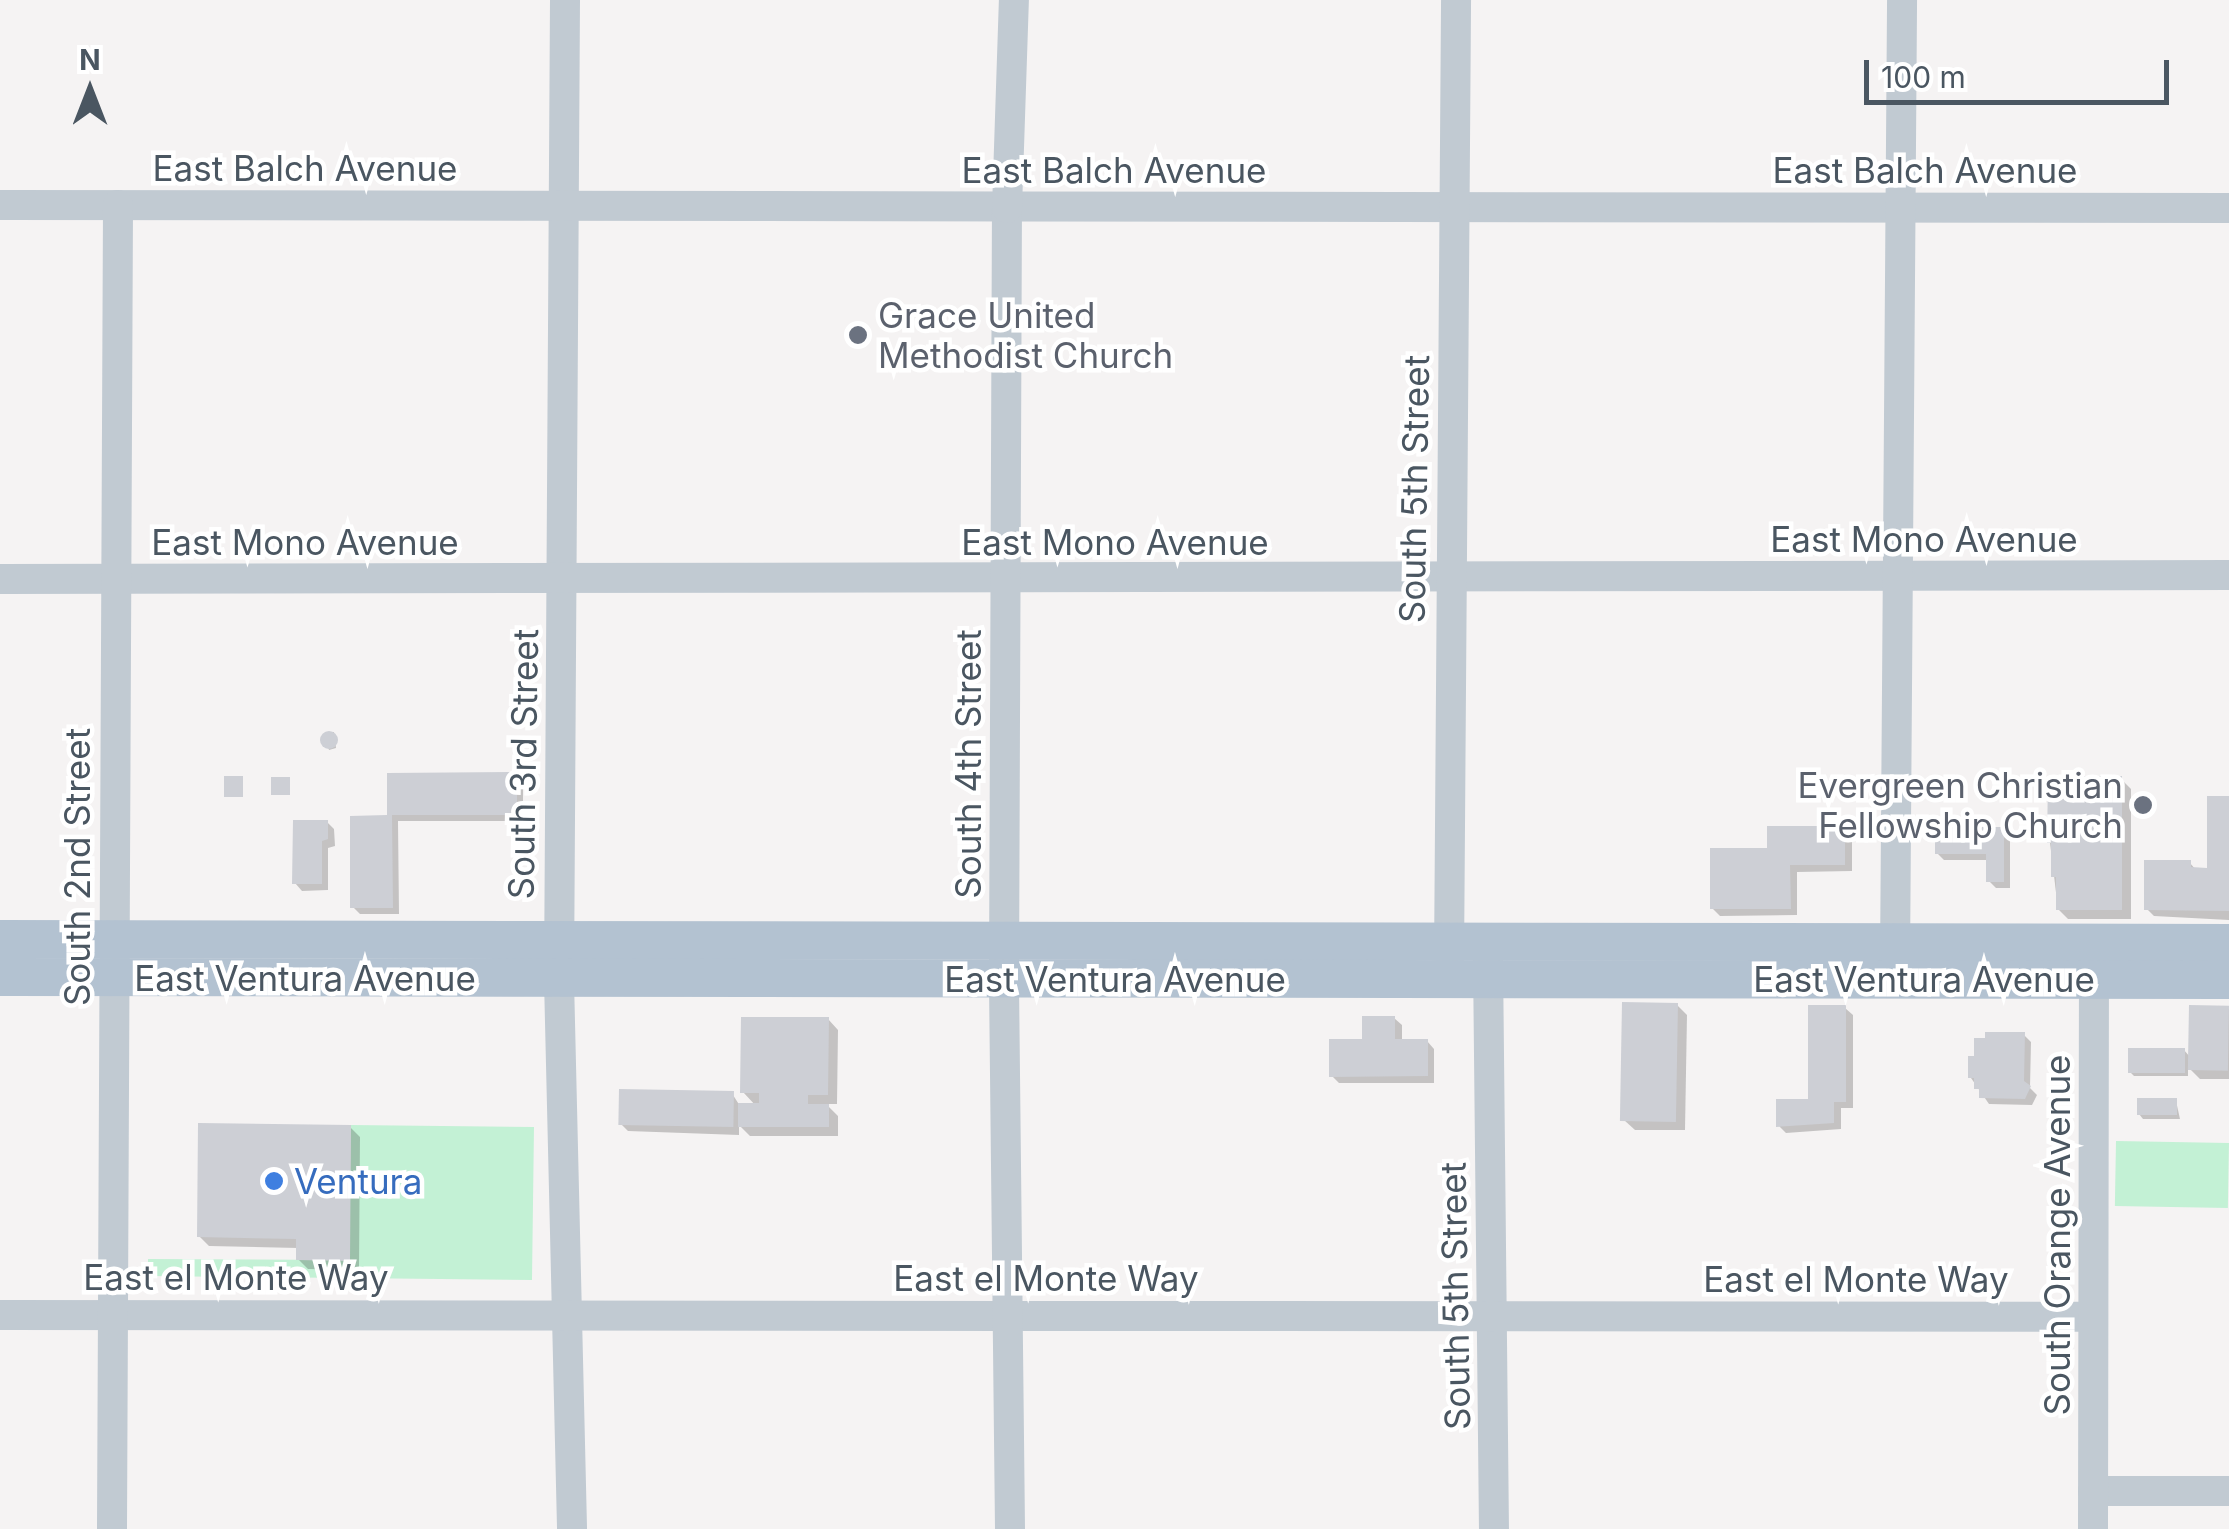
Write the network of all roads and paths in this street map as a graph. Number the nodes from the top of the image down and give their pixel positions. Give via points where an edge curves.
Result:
1 (566, 0) edge
2 (1014, 0) edge
3 (1456, 0) edge
4 (1902, 0) edge
5 (118, 204) junction
6 (0, 205) edge
7 (566, 206) junction
8 (1454, 207) junction
9 (1007, 208) junction
10 (1898, 208) junction
11 (2229, 208) edge
12 (2229, 575) edge
13 (1896, 577) junction
14 (0, 578) edge
15 (116, 579) junction
16 (562, 579) junction
17 (1007, 579) junction
18 (1450, 580) junction
19 (114, 938) junction
20 (0, 939) edge
21 (559, 941) junction
22 (1004, 941) junction
23 (1895, 942) junction
24 (2229, 942) edge
25 (1449, 960) junction
26 (1488, 960) junction
27 (2094, 961) junction
28 (0, 977) edge
29 (114, 977) junction
30 (559, 980) junction
31 (1004, 980) junction
32 (1895, 980) junction
33 (2229, 980) edge
34 (0, 1314) edge
35 (112, 1315) junction
36 (566, 1315) junction
37 (1010, 1316) junction
38 (1494, 1316) junction
39 (2092, 1317) junction
40 (2093, 1491) junction
41 (2229, 1491) edge
42 (112, 1529) edge
43 (572, 1529) edge
44 (1010, 1529) edge
45 (1494, 1529) edge
46 (2093, 1529) edge

1 - 7 street, South 3rd Street
2 - 9 street, South 4th Street
3 - 8 street, South 5th Street
4 - 10 street
5 - 6 street, East Balch Avenue
5 - 7 street, East Balch Avenue
5 - 15 street, South 2nd Street
7 - 9 street, East Balch Avenue
7 - 16 street, South 3rd Street
8 - 9 street, East Balch Avenue
8 - 10 street, East Balch Avenue
8 - 18 street, South 5th Street
9 - 17 street, South 4th Street
10 - 11 street, East Balch Avenue
10 - 13 street
12 - 13 street, East Mono Avenue
13 - 18 street, East Mono Avenue
13 - 23 street
14 - 15 street, East Mono Avenue
15 - 16 street, East Mono Avenue
15 - 19 street, South 2nd Street
16 - 17 street, East Mono Avenue
16 - 21 street, South 3rd Street
17 - 18 street, East Mono Avenue
17 - 22 street, South 4th Street
18 - 25 street, South 5th Street
19 - 20 main road, East Ventura Avenue
19 - 21 main road, East Ventura Avenue
19 - 29 street, South 2nd Street
21 - 22 main road, East Ventura Avenue
21 - 30 street, South 3rd Street
22 - 25 main road, East Ventura Avenue
22 - 31 street, South 4th Street
23 - 26 main road, East Ventura Avenue
23 - 27 main road, East Ventura Avenue
23 - 32 street
24 - 27 main road, East Ventura Avenue
25 - 26 main road, East Ventura Avenue
25 - 31 main road, East Ventura Avenue
26 - 32 main road, East Ventura Avenue
26 - 38 street, South 5th Street
27 - 32 main road, East Ventura Avenue
27 - 33 main road, East Ventura Avenue
27 - 39 street, South Orange Avenue
28 - 29 main road, East Ventura Avenue
29 - 30 main road, East Ventura Avenue
29 - 35 street, South 2nd Street
30 - 31 main road, East Ventura Avenue
30 - 36 street, South 3rd Street
31 - 37 street, South 4th Street
34 - 35 street, East el Monte Way
35 - 36 street, East el Monte Way
35 - 42 street, South 2nd Street
36 - 37 street, East el Monte Way
36 - 43 street, South 3rd Street
37 - 38 street, East el Monte Way
37 - 44 street, South 4th Street
38 - 39 street, East el Monte Way
38 - 45 street, South 5th Street
39 - 40 street, South Orange Avenue
40 - 41 street
40 - 46 street, South Orange Avenue

